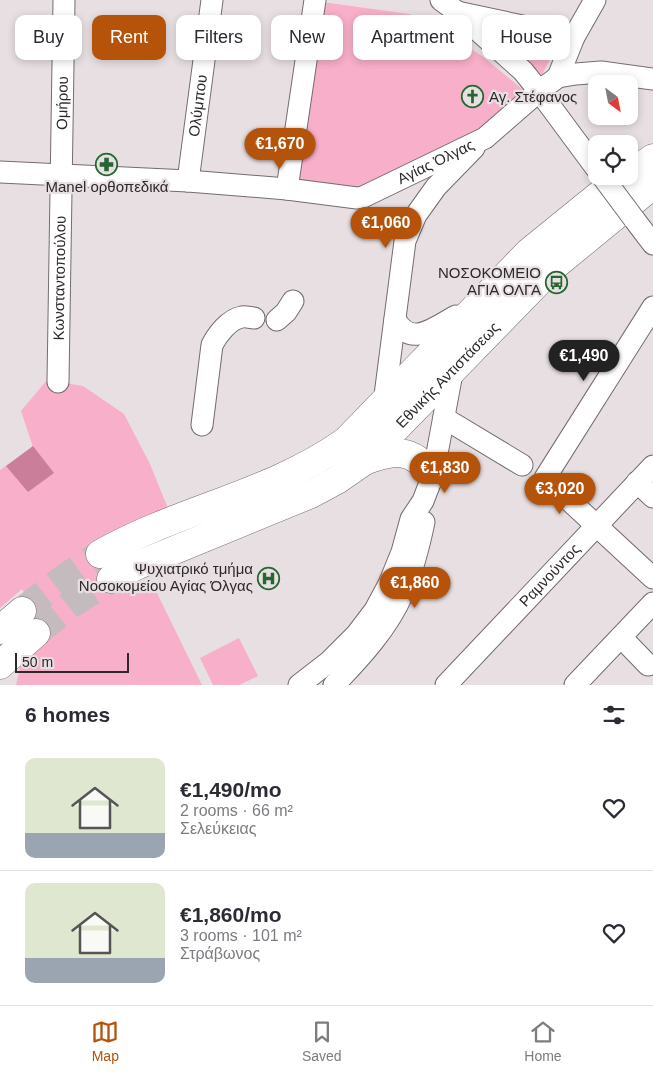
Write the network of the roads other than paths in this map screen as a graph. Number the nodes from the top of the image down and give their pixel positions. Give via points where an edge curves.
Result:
1 (64, 0) edge
2 (212, 0) edge
3 (315, 0) edge
4 (595, 0) edge
5 (446, 3) edge
6 (574, 38) junction
7 (558, 77) junction
8 (653, 79) edge
9 (540, 91) junction
10 (484, 138) junction
11 (588, 157) edge
12 (653, 158) edge
13 (638, 169) edge
14 (0, 172) edge
15 (62, 176) junction
16 (188, 181) junction
17 (609, 185) edge
18 (614, 185) edge
19 (653, 185) edge
20 (287, 189) junction
21 (653, 244) edge
22 (293, 301) dead end
23 (653, 307) edge
24 (456, 316) dead end
25 (254, 318) dead end
26 (277, 320) dead end
27 (395, 320) junction
28 (453, 368) junction
29 (58, 382) dead end
30 (384, 403) junction
31 (444, 418) junction
32 (202, 425) dead end
33 (363, 462) junction
34 (522, 465) dead end
35 (653, 466) edge
36 (433, 475) junction
37 (637, 482) junction
38 (653, 497) edge
39 (423, 501) junction
40 (598, 525) junction
41 (100, 554) tunnel mouth
42 (653, 578) edge
43 (111, 579) tunnel mouth
44 (653, 604) edge
45 (0, 630) edge
46 (621, 638) junction
47 (648, 665) dead end
48 (2, 666) edge
49 (299, 685) edge
50 (334, 685) edge
51 (446, 685) edge
52 (576, 685) edge

1 - 15 street, Ομήρου
2 - 16 street, Ολύμπου
3 - 20 street
4 - 6 street
5 - 6 street
5 - 9 street via 523,71
6 - 7 street
7 - 8 street via 601,72
7 - 9 street, Αγίας Όλγας
9 - 10 street, Αγίας Όλγας
9 - 11 street
10 - 20 street, Αγίας Όλγας via 364,197
10 - 27 street, Αγίας Όλγας via 436,188 416,215 406,241
12 - 13 main road, Εθνικής Αντιστάσεως
14 - 15 street, Αγίας Όλγας
15 - 16 street, Αγίας Όλγας
15 - 29 street, Κωνσταντοπούλου
16 - 20 street, Αγίας Όλγας
17 - 21 street, bridge
18 - 30 main road, Εθνικής Αντιστάσεως via 529,252
19 - 28 main road, Εθνικής Αντιστάσεως via 553,267
22 - 26 street
23 - 40 street via 545,478
24 - 27 street via 422,334 407,333
25 - 32 street via 241,317 218,334 212,346
27 - 30 street, Αγίας Όλγας
28 - 31 street
28 - 33 main road, Εθνικής Αντιστάσεως
30 - 41 main road, Εθνικής Αντιστάσεως via 346,441 328,454 249,491 125,540
31 - 34 street
31 - 36 street
33 - 36 main road via 380,455 406,453 424,463
33 - 43 main road, Εθνικής Αντιστάσεως via 311,494
35 - 37 street, Ραμνούντος
36 - 39 street
37 - 38 street
37 - 40 street, Ραμνούντος
39 - 49 street via 411,519 402,552 375,610 330,661
39 - 50 street via 424,521 417,554 403,593 369,646
40 - 42 street
40 - 51 street, Ραμνούντος
44 - 46 street
45 - 48 main road via 29,622
46 - 47 street
46 - 52 street

